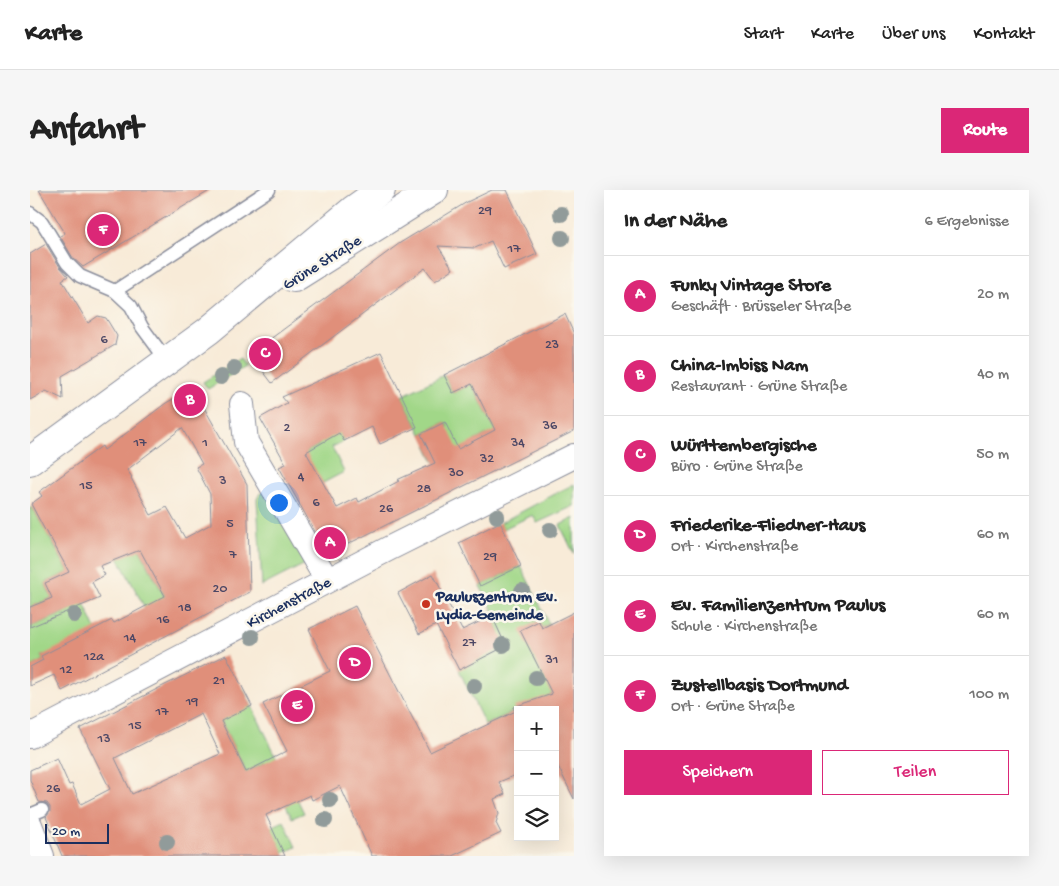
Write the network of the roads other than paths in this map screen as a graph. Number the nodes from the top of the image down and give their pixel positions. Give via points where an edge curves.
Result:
1 (269, 190) edge
2 (381, 190) edge
3 (434, 190) edge
4 (30, 213) edge
5 (115, 291) junction
6 (208, 331) junction
7 (167, 361) junction
8 (242, 404) dead end
9 (574, 456) edge
10 (30, 461) edge
11 (327, 580) junction
12 (30, 736) edge
13 (30, 815) edge
14 (36, 818) edge
15 (42, 856) edge

1 - 5 lane
2 - 6 main road, Grüne Straße
3 - 6 main road, Grüne Straße
4 - 5 lane via 42,222 67,263 80,276
5 - 7 lane via 131,306
6 - 7 main road, Grüne Straße
7 - 10 main road, Grüne Straße
8 - 11 street via 246,442
9 - 11 street, Kirchenstraße
11 - 12 street, Kirchenstraße
13 - 14 lane
14 - 15 street

